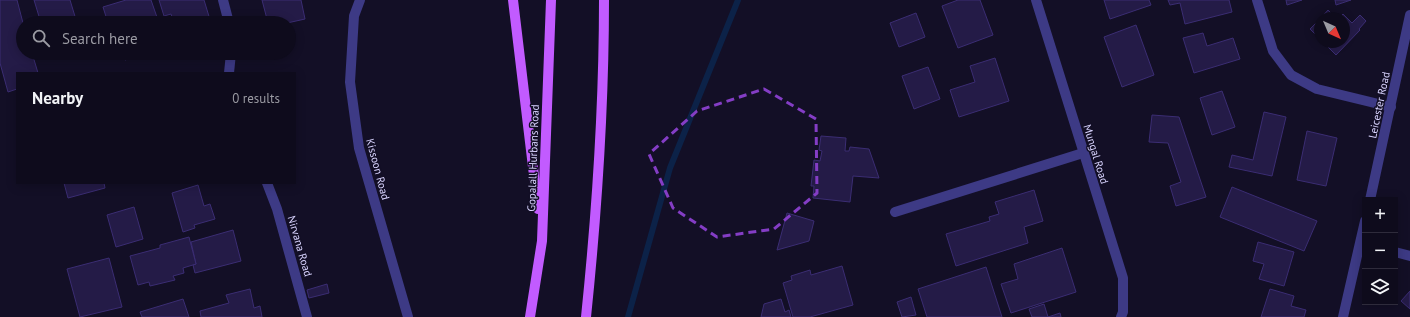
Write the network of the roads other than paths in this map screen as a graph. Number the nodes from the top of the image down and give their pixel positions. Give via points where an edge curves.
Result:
1 (222, 0) edge
2 (360, 0) edge
3 (513, 0) edge
4 (551, 0) edge
5 (604, 0) edge
6 (1036, 0) edge
7 (1257, 0) edge
8 (1410, 15) edge
9 (227, 16) edge
10 (230, 60) edge
11 (229, 72) edge
12 (1391, 107) junction
13 (1083, 153) junction
14 (267, 184) edge
15 (1371, 197) edge
16 (895, 212) dead end
17 (542, 240) junction
18 (1362, 245) edge
19 (1398, 253) edge
20 (1410, 256) edge
21 (307, 317) edge
22 (408, 317) edge
23 (530, 317) edge
24 (586, 317) edge
25 (1121, 317) edge
26 (1343, 317) edge

1 - 9 street
2 - 22 street, Kissoon Road via 354,16 350,82 359,148
3 - 17 main road
4 - 17 main road, Gopalall Hurbans Road
5 - 24 main road via 601,144
6 - 13 street, Mungal Road
7 - 12 street via 1273,51 1291,75 1317,89
8 - 12 street, Leicester Road
10 - 11 street
12 - 15 street, Leicester Road
13 - 16 street
13 - 25 street, Mungal Road via 1123,278
14 - 21 street, Nirvana Road via 277,209
17 - 23 main road, Gopalall Hurbans Road
18 - 26 street
19 - 20 street

